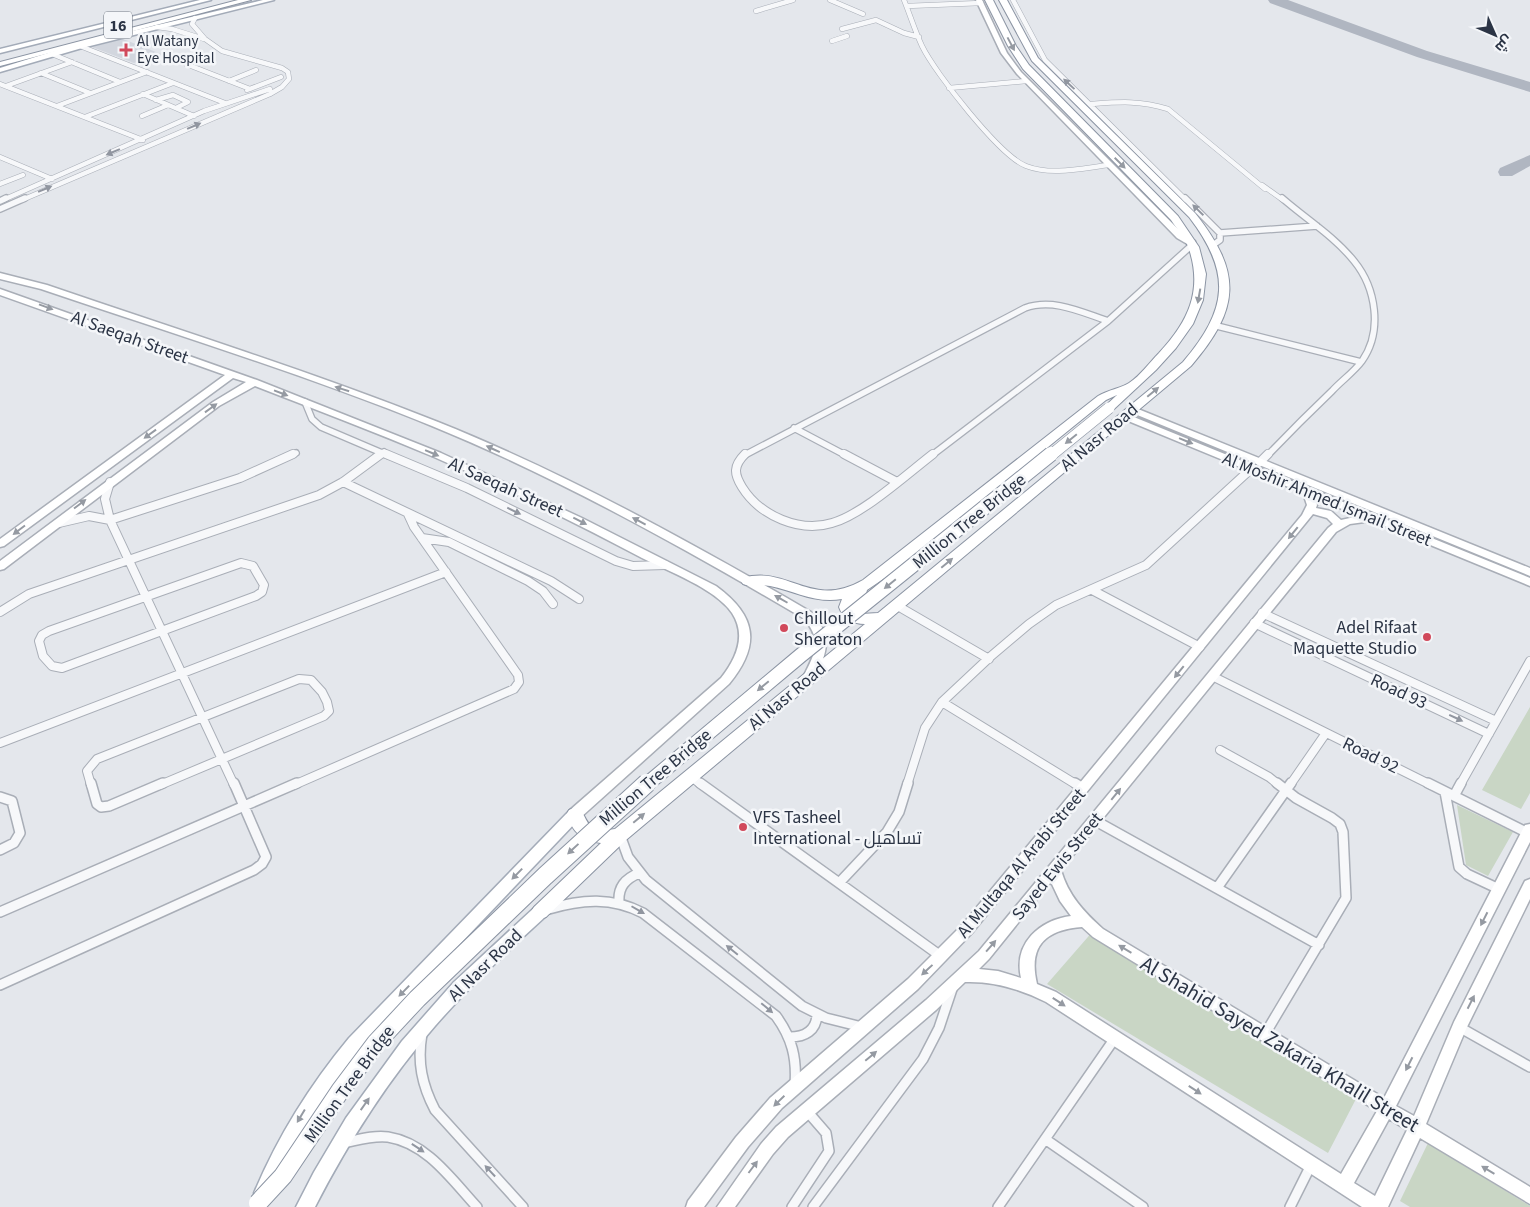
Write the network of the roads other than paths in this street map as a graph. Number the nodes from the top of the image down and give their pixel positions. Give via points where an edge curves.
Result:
1 (208, 0) edge
2 (222, 0) edge
3 (247, 0) edge
4 (271, 0) edge
5 (793, 0) edge
6 (830, 0) edge
7 (904, 0) edge
8 (1003, 0) edge
9 (1012, 0) edge
10 (983, 1) edge
11 (906, 6) junction
12 (756, 11) dead end
13 (862, 14) dead end
14 (195, 18) junction
15 (170, 24) junction
16 (157, 27) junction
17 (914, 27) junction
18 (129, 29) junction
19 (842, 30) dead end
20 (898, 30) junction
21 (847, 36) dead end
22 (919, 37) junction
23 (92, 38) junction
24 (204, 39) junction
25 (832, 41) dead end
26 (80, 46) junction
27 (0, 51) edge
28 (55, 54) junction
29 (17, 55) junction
30 (0, 56) edge
31 (72, 62) junction
32 (0, 64) edge
33 (186, 64) dead end
34 (246, 69) dead end
35 (0, 70) edge
36 (256, 70) dead end
37 (146, 72) junction
38 (1051, 72) junction
39 (41, 73) junction
40 (233, 74) junction
41 (240, 77) junction
42 (281, 77) dead end
43 (1026, 80) junction
44 (223, 81) junction
45 (229, 81) junction
46 (287, 81) junction
47 (120, 82) junction
48 (173, 82) junction
49 (216, 82) dead end
50 (0, 84) edge
51 (6, 86) junction
52 (949, 88) junction
53 (250, 89) junction
54 (90, 93) junction
55 (143, 94) junction
56 (156, 100) junction
57 (220, 101) junction
58 (226, 103) junction
59 (1090, 104) junction
60 (168, 105) junction
61 (1057, 105) junction
62 (57, 106) junction
63 (176, 108) junction
64 (204, 111) junction
65 (142, 116) dead end
66 (194, 116) junction
67 (85, 117) junction
68 (216, 117) junction
69 (1109, 128) junction
70 (143, 140) junction
71 (0, 156) edge
72 (1110, 165) junction
73 (23, 175) dead end
74 (0, 176) edge
75 (52, 179) junction
76 (10, 180) junction
77 (0, 184) edge
78 (0, 201) edge
79 (0, 209) edge
80 (1317, 226) junction
81 (1220, 233) junction
82 (1192, 244) junction
83 (1213, 245) junction
84 (0, 276) edge
85 (0, 292) edge
86 (1108, 320) junction
87 (1217, 326) junction
88 (1360, 362) junction
89 (232, 374) junction
90 (254, 382) junction
91 (1130, 386) junction
92 (305, 402) junction
93 (1109, 408) joint
94 (1128, 413) junction
95 (794, 428) junction
96 (384, 452) junction
97 (296, 453) dead end
98 (1256, 465) junction
99 (110, 482) junction
100 (343, 482) junction
101 (897, 482) junction
102 (1308, 492) junction
103 (1310, 511) junction
104 (408, 514) junction
105 (1372, 518) junction
106 (110, 520) junction
107 (1339, 525) junction
108 (52, 526) junction
109 (422, 538) junction
110 (0, 544) edge
111 (1476, 555) junction
112 (129, 560) junction
113 (665, 565) junction
114 (0, 566) edge
115 (446, 572) junction
116 (1530, 572) edge
117 (748, 581) junction
118 (1530, 582) edge
119 (866, 584) junction
120 (1092, 590) junction
121 (146, 596) junction
122 (579, 599) dead end
123 (553, 604) dead end
124 (896, 605) junction
125 (0, 612) edge
126 (881, 618) junction
127 (1258, 618) junction
128 (162, 631) junction
129 (1200, 647) junction
130 (989, 658) junction
131 (1530, 661) edge
132 (183, 673) junction
133 (1212, 676) junction
134 (808, 678) junction
135 (942, 702) junction
136 (204, 717) junction
137 (1496, 721) junction
138 (1326, 733) junction
139 (1489, 734) junction
140 (0, 743) edge
141 (1220, 750) dead end
142 (223, 759) junction
143 (690, 776) junction
144 (1083, 788) junction
145 (1286, 790) junction
146 (1445, 792) junction
147 (1454, 796) junction
148 (0, 797) edge
149 (245, 806) junction
150 (575, 814) junction
151 (1094, 820) junction
152 (1529, 832) edge
153 (620, 835) junction
154 (0, 850) edge
155 (1054, 870) junction
156 (639, 873) junction
157 (839, 883) junction
158 (1530, 885) edge
159 (1217, 888) junction
160 (1499, 889) junction
161 (619, 902) junction
162 (0, 912) edge
163 (540, 912) junction
164 (1083, 921) junction
165 (1319, 945) junction
166 (942, 957) junction
167 (958, 981) junction
168 (0, 985) edge
169 (1030, 986) junction
170 (816, 1015) junction
171 (862, 1027) junction
172 (1459, 1027) junction
173 (423, 1030) junction
174 (1265, 1034) junction
175 (790, 1037) junction
176 (1115, 1038) junction
177 (1530, 1067) edge
178 (795, 1085) junction
179 (1386, 1108) junction
180 (806, 1110) junction
181 (1417, 1127) junction
182 (1045, 1139) junction
183 (339, 1144) junction
184 (1311, 1165) junction
185 (1344, 1185) junction
186 (1530, 1196) edge
187 (258, 1205) edge
188 (305, 1207) edge
189 (477, 1207) edge
190 (523, 1207) edge
191 (694, 1207) edge
192 (725, 1207) edge
193 (792, 1207) edge
194 (813, 1207) edge
195 (998, 1207) edge
196 (1143, 1207) edge
197 (1290, 1207) edge
198 (1378, 1207) edge

1 - 27 main road, 16
2 - 29 highway, 16
3 - 18 highway, 16
4 - 14 main road, 16
5 - 12 street
6 - 13 street
7 - 11 street
8 - 38 highway, Al Nasr Road via 1030,52
9 - 38 street
10 - 11 street
10 - 43 street via 1004,53
10 -> 61 highway, Al Nasr Road via 1016,53
11 - 17 street
14 - 15 main road, 16
14 - 24 street via 192,23
15 - 16 main road, 16
15 - 18 highway, 16
16 - 24 street
16 - 26 main road, 16
17 - 20 street
17 - 22 street
18 - 23 highway, 16
19 - 20 street via 876,20
20 - 22 street
21 - 25 street
22 - 52 street
23 - 28 highway, 16
23 - 29 highway, 16
24 - 46 street via 232,55 282,68 290,75
26 - 28 main road, 16
26 - 37 street
28 - 31 street
28 - 35 main road, 16
29 - 30 highway, 16
29 - 32 highway, 16
31 - 39 street
31 - 47 street
33 - 44 street
34 - 40 street
36 - 41 street
37 - 47 street
37 - 48 street
59 -> 38 street
38 - 69 highway, Al Nasr Road
39 - 51 street
39 - 54 street
40 - 41 street
40 - 44 street
41 - 45 street
42 - 53 street
43 - 52 street
43 - 61 street
44 - 45 street
44 - 49 street
45 - 53 street
46 - 58 street
46 - 68 street via 273,92
47 - 54 street
48 - 55 street
48 - 57 street
50 - 51 street
51 - 62 street
52 - 72 street via 1003,151 1018,162 1049,171
53 - 57 street
54 - 62 street
55 - 56 street
55 - 67 street
56 - 60 street
56 - 63 street via 173,95 188,102
57 - 58 street
58 - 64 street
59 - 69 street
59 - 80 street via 1131,101 1168,109 1264,189
60 - 63 street
60 - 65 street
61 - 72 street
61 -> 82 highway, Al Nasr Road via 1175,218
62 - 67 street
63 - 66 street
64 - 66 street
64 - 68 street via 216,112
66 - 70 street
67 - 70 street
79 -> 68 street
81 -> 69 street
69 - 83 highway, Al Nasr Road via 1192,215
70 -> 75 street
71 - 75 street
72 - 82 street via 1180,236
73 - 76 street
74 - 76 street
75 - 78 street
76 - 77 street
80 - 81 street
80 - 88 street via 1357,265 1375,303 1376,317 1370,344
81 - 83 street via 1220,240
82 - 86 street
82 -> 91 highway, Al Nasr Road via 1201,281 1196,308 1181,336
83 - 87 highway, Al Nasr Road via 1222,268 1225,291
117 -> 84 street, Al Saeqah Street via 581,492 437,424 58,292
85 -> 89 street, Al Saeqah Street
86 - 95 street via 1068,307 1036,304
86 - 101 street
87 - 88 street
94 -> 87 highway, Al Nasr Road via 1187,364
88 - 98 street
89 - 90 street, Al Saeqah Street
89 -> 110 street
90 -> 92 street, Al Saeqah Street
99 -> 90 street via 222,399
91 - 93 highway, Al Nasr Road
91 - 119 highway via 1102,398
92 - 96 street via 317,424
92 -> 113 street, Al Saeqah Street via 509,487
93 -> 187 highway, Million Tree Bridge, bridge via 800,656 625,802 545,876 376,1043 289,1168
94 - 98 street, Al Moshir Ahmed Ismail Street
124 -> 94 highway, Al Nasr Road
95 - 101 street
95 - 101 street via 747,452 735,469 735,475 751,500 774,516 790,523 814,527 839,522
96 - 100 street
96 -> 113 street via 467,488 616,561 633,566
97 - 106 street via 234,480
98 - 102 street, Al Moshir Ahmed Ismail Street
98 - 111 street, Al Moshir Ahmed Ismail Street
98 - 120 street via 1146,565
99 - 106 street via 105,499
108 -> 99 street
100 - 104 street
100 - 112 street via 310,498
102 - 103 street
102 - 105 street, Al Moshir Ahmed Ismail Street
103 - 107 street via 1329,514
103 -> 129 street, Al Multaqa Al Arabi Street
104 - 109 street
104 - 122 street via 551,581
105 - 107 street via 1357,518
105 - 111 street, Al Moshir Ahmed Ismail Street
106 - 108 street via 89,516
106 - 112 street
107 - 127 street, Sayed Ewis Street
108 - 114 street
109 - 115 street
109 - 123 street via 449,542 528,581
111 - 116 street, Al Moshir Ahmed Ismail Street
111 - 118 street, Al Moshir Ahmed Ismail Street
112 - 121 street
112 - 125 street via 29,594
113 - 150 street, Al Saeqah Street via 712,589 730,603 739,614 744,629 744,652 726,681
115 - 132 street
115 - 149 street via 518,675 519,682 514,689
117 - 119 highway via 763,580 806,594 827,596 847,593
134 -> 117 street, Al Saeqah Street via 822,646 815,624 802,611
119 - 126 highway via 848,602 846,610 859,619
120 - 129 street
120 - 130 street via 1056,605
121 - 128 street
121 - 128 street via 244,563 253,566 264,585 256,596
121 - 128 street via 45,633 40,643 48,665 62,668
124 - 126 highway, Al Nasr Road
124 - 130 street
126 - 134 highway, Al Nasr Road
127 - 133 street, Sayed Ewis Street
127 - 137 street, Road 93
127 -> 139 street, Road 93
128 - 132 street
129 -> 144 street, Al Multaqa Al Arabi Street
130 - 135 street
131 - 137 street
132 - 136 street
132 - 140 street
133 - 138 street, Road 92
151 -> 133 street, Sayed Ewis Street
134 - 143 highway, Al Nasr Road
135 - 144 street
135 - 157 street via 925,728 899,812 887,832
136 - 142 street
136 - 142 street via 303,678 315,682 329,706 329,711 320,718
136 - 142 street via 94,762 88,774 97,804 109,806
137 - 139 street
138 - 145 street
138 - 146 street, Road 92
139 - 147 street
141 - 145 street via 1268,776
142 - 149 street
153 -> 143 highway, Al Nasr Road
143 - 157 street
144 - 166 street, Al Multaqa Al Arabi Street
145 - 159 street
145 - 165 street via 1332,818 1340,824 1343,832 1346,898
146 - 147 street, Road 92
146 - 160 street via 1460,867
147 - 152 street, Road 92
148 - 154 street via 12,801 20,833 14,843
149 - 162 street
149 - 168 street via 266,853 259,867
150 - 153 highway via 580,827 593,836
150 -> 187 main road via 354,1043 302,1115 281,1151
151 - 155 street, Sayed Ewis Street
151 - 159 street
152 - 160 street
153 - 156 street via 628,857
153 - 163 highway, Al Nasr Road
155 - 164 street, Al Shahid Sayed Zakaria Khalil Street via 1062,895
167 -> 155 street, Sayed Ewis Street
156 - 161 street via 622,884
170 -> 156 street
157 - 166 street
172 -> 158 street
159 - 165 street
160 -> 179 street
161 - 163 street via 574,902
161 -> 175 street via 643,913 766,1007
163 - 173 main road, Al Nasr Road via 449,999
164 - 169 street via 1054,925 1033,942 1026,958
174 -> 164 street, Al Shahid Sayed Zakaria Khalil Street
165 - 174 street
166 -> 171 street, Al Multaqa Al Arabi Street
167 - 169 street via 978,974
180 -> 167 street, Sayed Ewis Street
167 - 194 street via 923,1059
169 -> 176 street
170 - 171 street
170 - 175 street via 817,1021 810,1032 798,1038
171 - 178 street, Al Multaqa Al Arabi Street
172 - 177 street
172 - 181 street
183 -> 173 main road, Al Nasr Road via 379,1084
190 -> 173 street via 446,1123 427,1095 419,1063
174 - 179 street, Al Shahid Sayed Zakaria Khalil Street
175 - 178 street via 796,1060
176 - 182 street
176 -> 184 street
178 -> 191 street, Al Multaqa Al Arabi Street via 742,1142
179 - 181 street, Al Shahid Sayed Zakaria Khalil Street
179 - 185 street
192 -> 180 street, Sayed Ewis Street via 766,1150
180 - 193 street via 823,1127 830,1145
186 -> 181 street, Al Shahid Sayed Zakaria Khalil Street
181 - 198 street
182 - 195 street
182 - 196 street
183 - 188 main road, Al Nasr Road
183 -> 189 street via 361,1137 404,1139 421,1148
184 - 185 street
184 - 197 street
185 - 198 street

